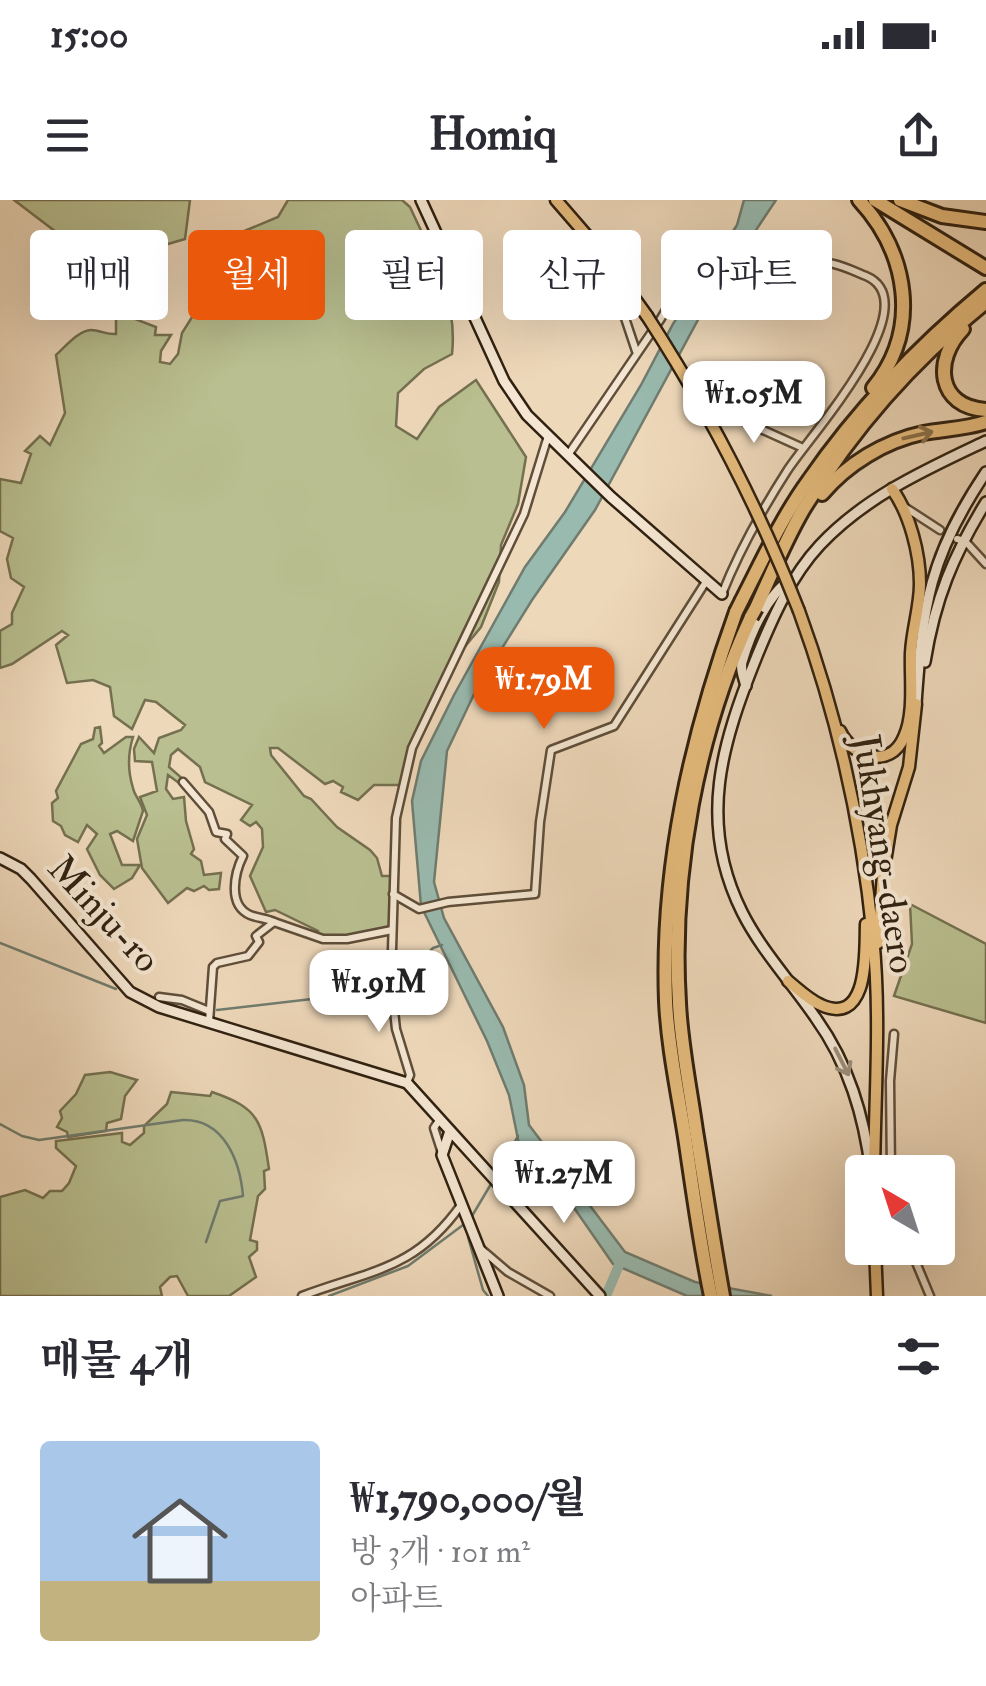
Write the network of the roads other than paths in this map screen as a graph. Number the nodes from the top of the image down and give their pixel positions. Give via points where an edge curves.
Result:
1 (421, 200) edge
2 (556, 200) edge
3 (859, 200) edge
4 (875, 200) edge
5 (888, 200) edge
6 (900, 200) edge
7 (986, 222) edge
8 (986, 260) edge
9 (832, 262) edge
10 (986, 268) edge
11 (986, 290) edge
12 (986, 305) edge
13 (661, 318) edge
14 (625, 320) edge
15 (636, 351) junction
16 (720, 410) dead end
17 (986, 410) edge
18 (986, 422) edge
19 (548, 436) junction
20 (840, 439) junction
21 (986, 440) edge
22 (803, 448) junction
23 (568, 456) junction
24 (986, 472) edge
25 (892, 489) junction
26 (986, 502) edge
27 (902, 506) junction
28 (940, 530) dead end
29 (961, 540) junction
30 (986, 564) edge
31 (775, 568) junction
32 (707, 580) junction
33 (722, 594) joint
34 (829, 702) junction
35 (916, 704) junction
36 (184, 782) dead end
37 (0, 858) edge
38 (866, 888) junction
39 (392, 894) junction
40 (274, 922) junction
41 (392, 930) junction
42 (788, 981) junction
43 (876, 984) junction
44 (160, 997) dead end
45 (209, 1016) junction
46 (894, 1034) dead end
47 (406, 1083) junction
48 (440, 1119) junction
49 (450, 1132) junction
50 (442, 1154) junction
51 (869, 1155) edge
52 (872, 1155) edge
53 (891, 1155) edge
54 (463, 1207) junction
55 (478, 1246) junction
56 (875, 1265) edge
57 (917, 1265) edge
58 (713, 1274) junction
59 (598, 1294) edge
60 (302, 1296) edge
61 (498, 1296) edge
62 (550, 1296) edge
63 (711, 1296) edge
64 (723, 1296) edge
65 (876, 1296) edge
66 (930, 1296) edge

1 - 19 main road via 504,381
2 - 34 main road, Jukhyang-daero, bridge via 647,316 729,454 798,611
3 - 20 highway via 898,262 902,319 898,348
4 - 10 highway
5 - 8 highway
6 - 7 highway via 942,216
9 - 22 street via 876,280 884,295 882,327
11 - 20 highway via 882,388
12 - 17 highway via 956,337 943,371 953,396 966,407
12 - 31 highway via 903,379 851,440 804,509
13 - 15 street
14 - 15 street
15 - 23 street
16 - 22 street
31 -> 18 highway via 810,509 862,459 903,439
19 - 23 main road
19 - 39 street via 524,514 412,748 396,818
20 - 58 highway via 808,480 739,606 692,750 676,833 666,1001
21 - 25 main road
22 - 33 street via 736,558
23 - 32 main road
24 - 35 main road via 935,566
25 - 27 main road
25 - 42 main road via 820,544 798,575 768,630 720,768 718,820 729,881
26 - 29 main road
27 - 28 street
27 - 34 main road via 920,588 904,740 884,756 858,754 842,736
29 - 30 street
29 - 35 main road via 941,587
31 - 58 highway via 732,658 704,747 679,918 678,1000
32 - 33 main road
32 - 39 street via 614,726 551,750 535,894 419,908
34 - 38 main road, Jukhyang-daero
35 - 43 main road via 909,767 883,874
36 - 40 street via 216,832 227,834 243,856 235,876 242,908
37 - 45 main road, Minju-ro via 21,868 130,992 159,1007
38 - 42 main road via 864,977 857,996 840,1007 820,1005
38 - 43 main road, Jukhyang-daero
39 - 41 street
40 - 41 street via 324,939
40 - 45 street via 256,936 259,942 248,956 212,967
41 - 47 street via 392,987 410,1075
42 -> 51 main road via 849,1076
43 - 52 main road, Jukhyang-daero
44 - 45 street via 182,1000
45 - 47 main road, Minju-ro
46 - 53 street
47 - 48 main road, Minju-ro
48 - 49 main road, Minju-ro
48 - 50 street via 434,1128
49 - 50 main road
49 - 59 main road, Minju-ro
50 - 54 main road
54 - 55 main road
54 - 60 street via 396,1265
55 - 61 main road
55 - 62 street
56 - 65 main road
57 - 66 street
58 - 63 highway
58 - 64 highway

